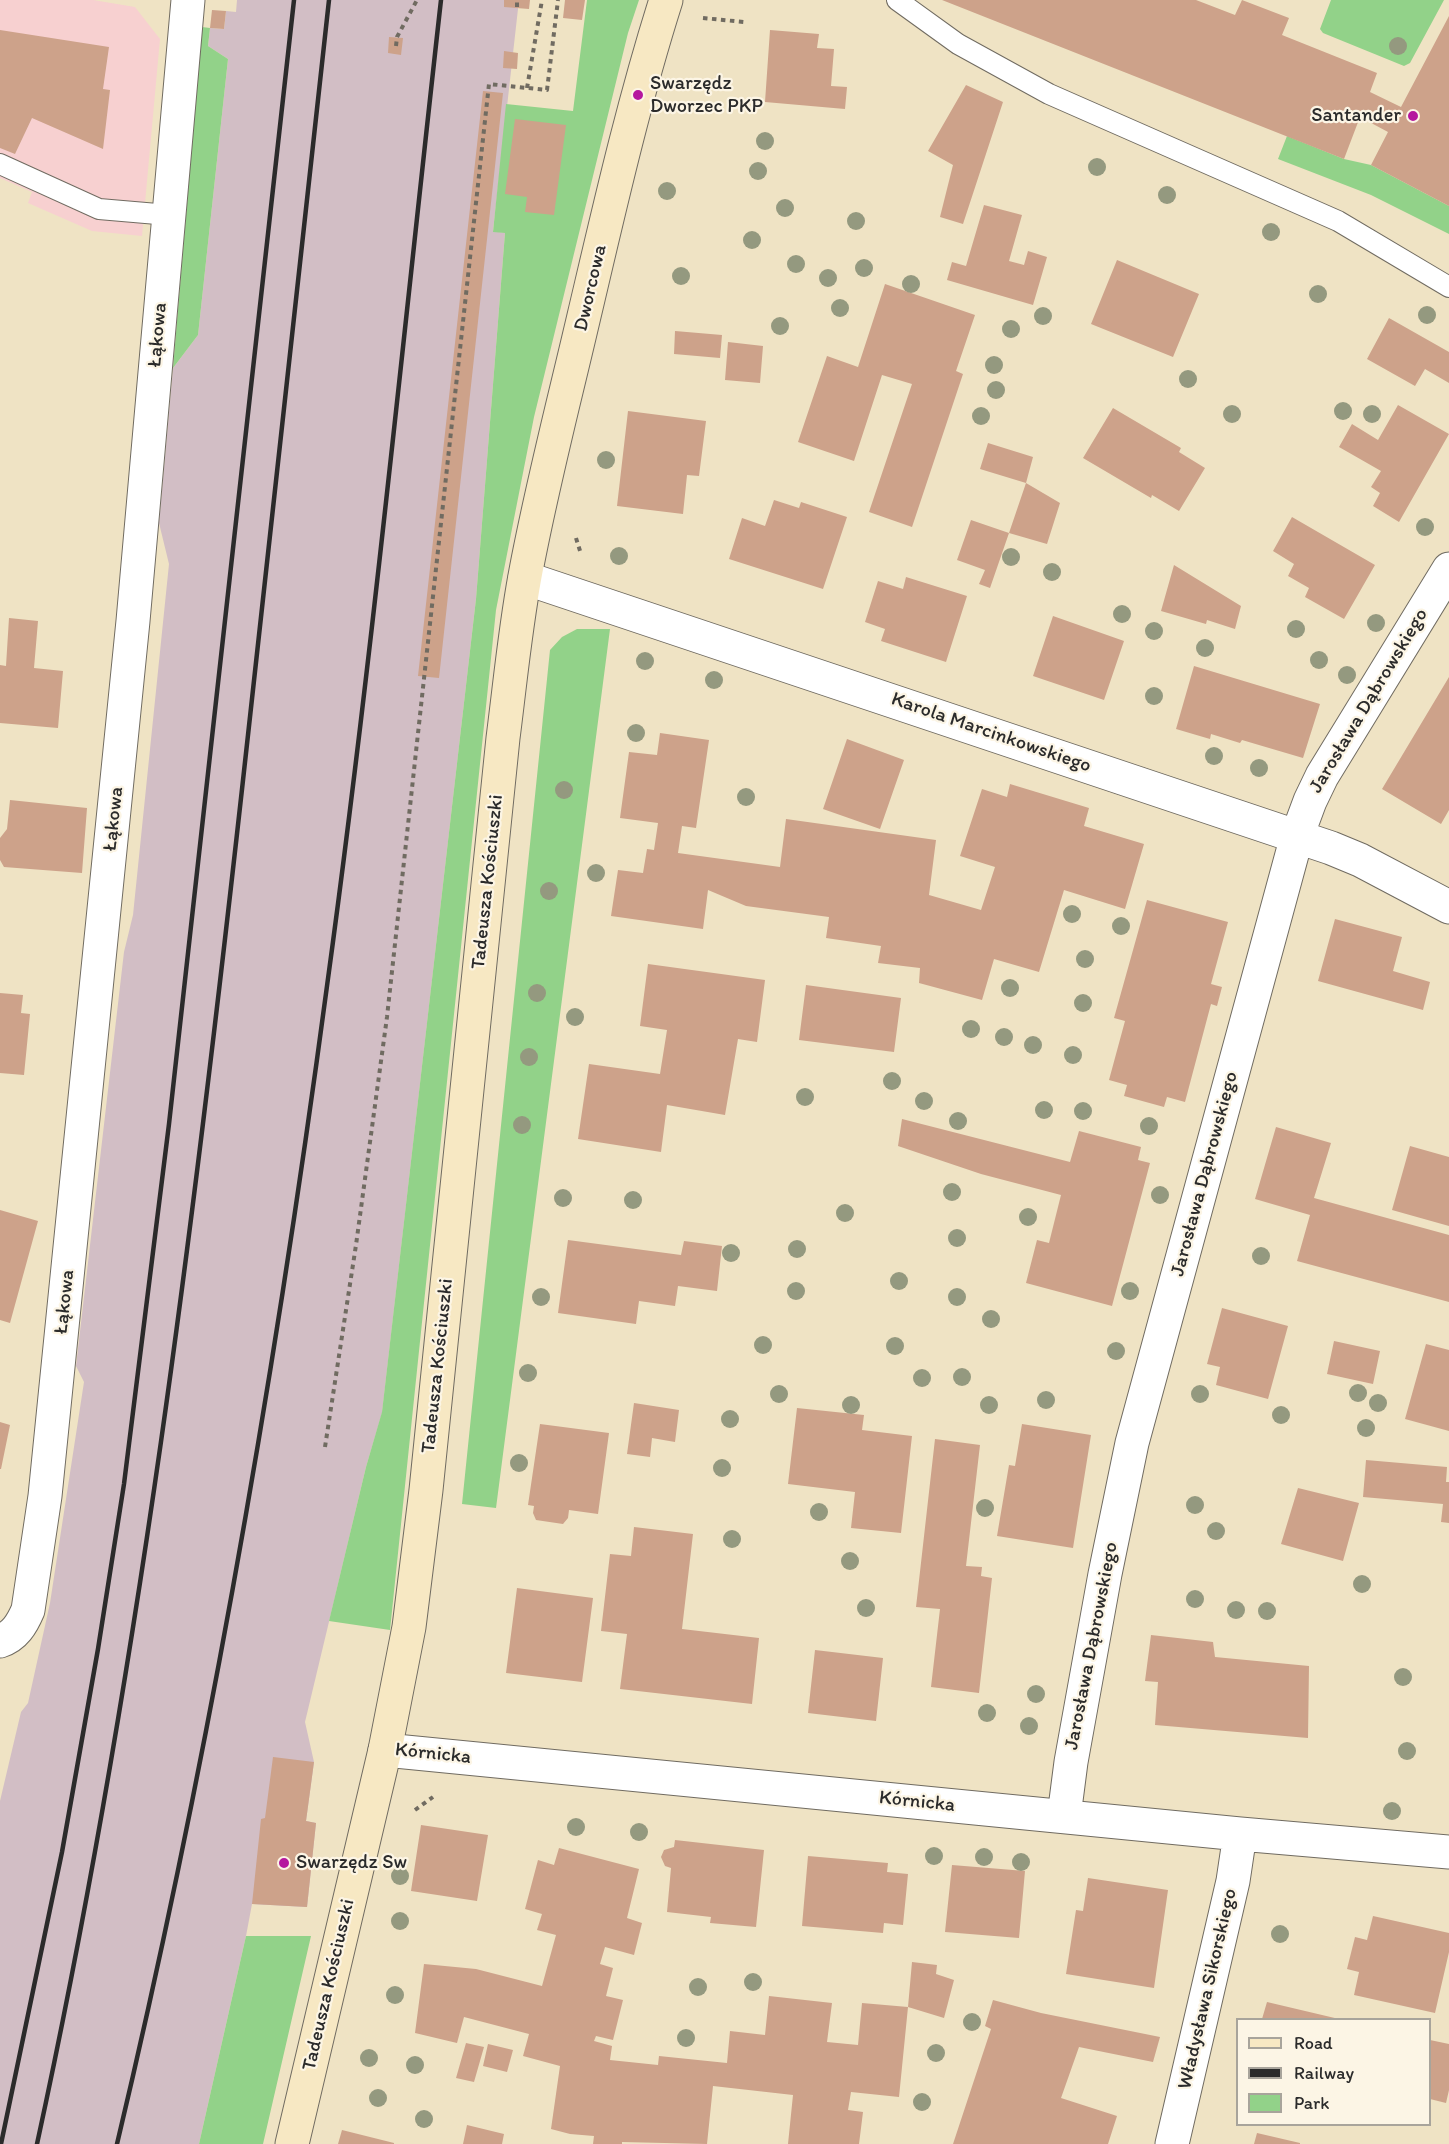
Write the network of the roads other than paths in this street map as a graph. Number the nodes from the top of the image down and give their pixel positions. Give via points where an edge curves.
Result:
1 (188, 0) edge
2 (666, 0) edge
3 (897, 0) edge
4 (0, 165) edge
5 (168, 216) junction
6 (1449, 287) edge
7 (1449, 569) edge
8 (525, 578) junction
9 (1297, 836) junction
10 (1449, 907) edge
11 (7, 1637) edge
12 (385, 1750) junction
13 (1064, 1816) junction
14 (1240, 1834) junction
15 (1449, 1852) edge
16 (292, 2144) edge
17 (1172, 2144) edge

1 - 5 street, Łąkowa
2 - 8 street, Dworcowa via 598,255
3 - 6 lane via 964,48 1049,94 1338,221
4 - 5 lane via 99,209
5 - 11 street, Łąkowa via 133,621 45,1496 28,1611 22,1624
7 - 9 street, Jarosława Dąbrowskiego via 1322,776
8 - 9 street, Karola Marcinkowskiego
8 - 12 street, Tadeusza Kościuszki via 503,738 415,1582
9 - 10 street, Karola Marcinkowskiego via 1360,860
9 - 13 street, Jarosława Dąbrowskiego via 1132,1443 1105,1574
12 - 13 street, Kórnicka
12 - 16 street, Tadeusza Kościuszki
13 - 14 street, Kórnicka
14 - 15 street, Kórnicka
14 - 17 street, Władysława Sikorskiego via 1233,1881

